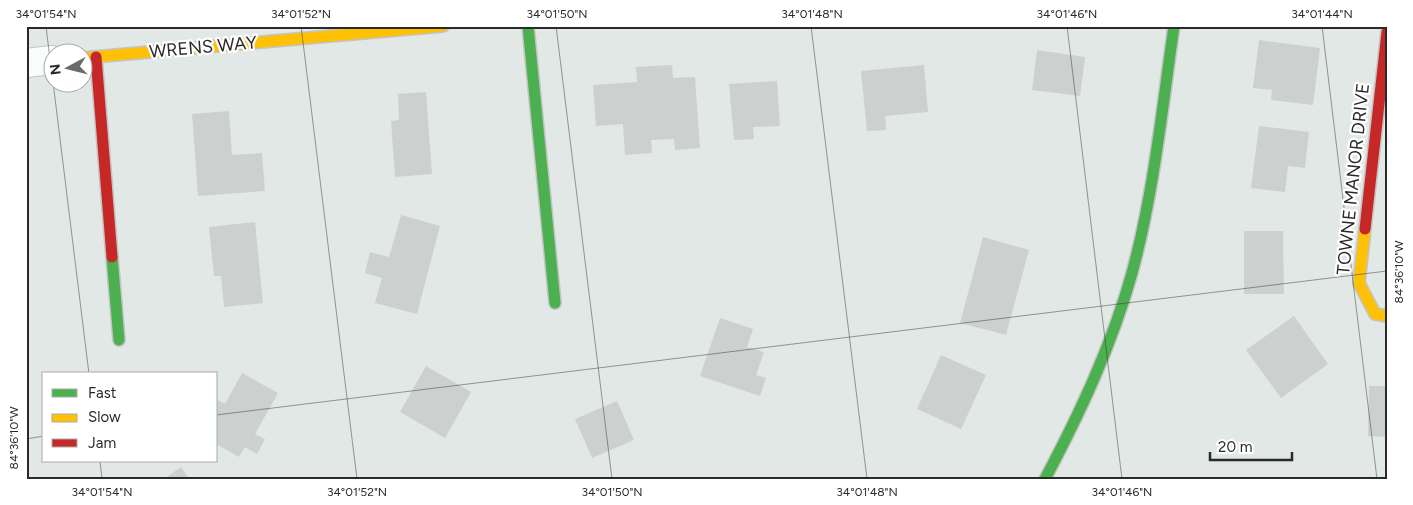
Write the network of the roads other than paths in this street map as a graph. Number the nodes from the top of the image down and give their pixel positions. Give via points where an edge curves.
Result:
1 (443, 26) edge
2 (528, 26) edge
3 (1174, 26) edge
4 (1387, 32) edge
5 (92, 57) edge
6 (96, 57) junction
7 (42, 61) edge
8 (26, 63) edge
9 (555, 303) dead end
10 (1387, 316) edge
11 (119, 340) dead end
12 (1044, 479) edge

1 - 6 street, WRENS WAY
2 - 9 street
3 - 12 street via 1146,207 1132,272 1100,368 1069,435
4 - 10 street, TOWNE MANOR DRIVE via 1359,283 1375,314
5 - 6 street, WRENS WAY
6 - 11 street
7 - 8 street

